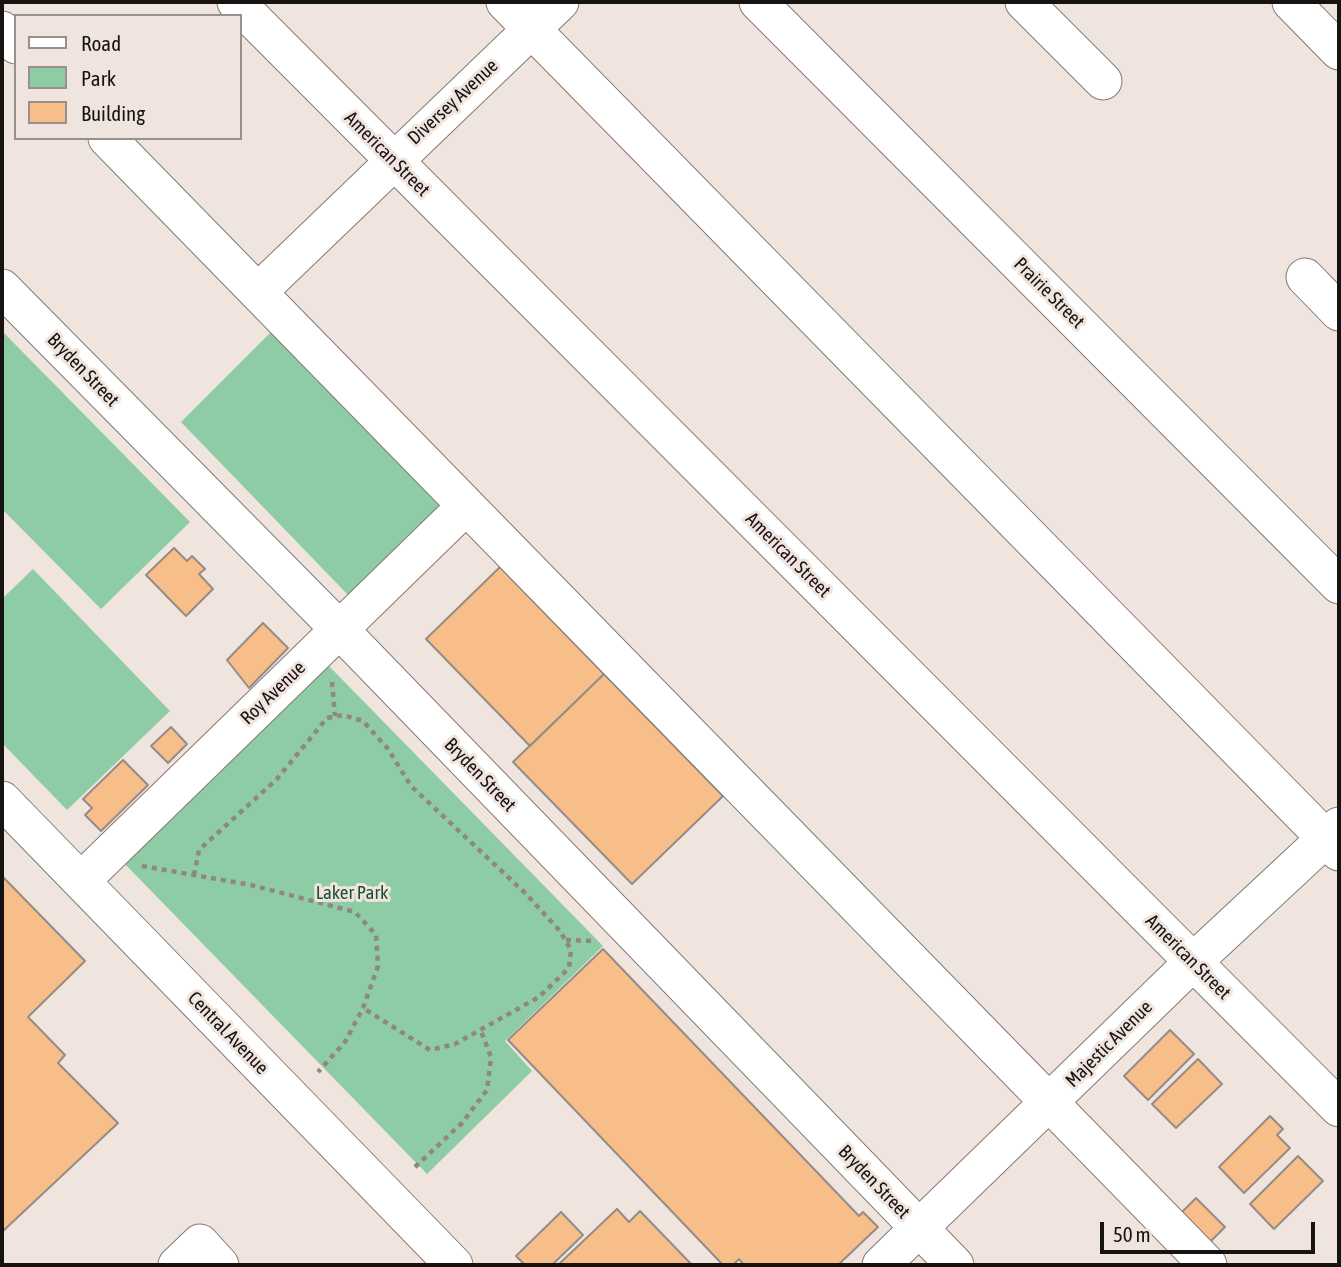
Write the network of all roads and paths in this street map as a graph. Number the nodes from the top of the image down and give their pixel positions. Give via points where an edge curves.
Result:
1 (236, 2) edge
2 (505, 2) edge
3 (560, 2) edge
4 (758, 2) edge
5 (1024, 2) edge
6 (1291, 2) edge
7 (532, 29) junction
8 (2, 30) edge
9 (14, 43) edge
10 (1339, 51) edge
11 (1103, 81) dead end
12 (109, 140) edge
13 (393, 159) junction
14 (1305, 277) dead end
15 (2, 288) edge
16 (258, 292) junction
17 (1339, 312) edge
18 (466, 506) junction
19 (1339, 585) edge
20 (339, 629) junction
21 (337, 672) dead end
22 (335, 716) junction
23 (2, 800) edge
24 (1335, 839) edge
25 (134, 865) dead end
26 (194, 875) junction
27 (80, 881) junction
28 (565, 940) junction
29 (606, 940) dead end
30 (1193, 962) junction
31 (363, 1007) junction
32 (481, 1031) junction
33 (318, 1072) dead end
34 (1050, 1103) junction
35 (1339, 1108) edge
36 (415, 1167) dead end
37 (919, 1229) junction
38 (177, 1265) edge
39 (220, 1265) edge
40 (454, 1265) edge
41 (881, 1265) edge
42 (955, 1265) edge
43 (1208, 1265) edge

1 - 13 street, American Street
2 - 7 street
3 - 7 street, Diversey Avenue
4 - 19 street, Prairie Street
5 - 11 street
6 - 10 street
7 - 13 street, Diversey Avenue
7 - 24 street
8 - 9 street
12 - 16 street
13 - 16 street, Diversey Avenue
13 - 30 street, American Street
14 - 17 street
15 - 20 street, Bryden Street
16 - 18 street
18 - 20 street, Roy Avenue
18 - 34 street
20 - 27 street, Roy Avenue
20 - 37 street, Bryden Street
21 - 22 path via 332,679
22 - 26 path via 327,718 277,779 206,842 199,850
22 - 28 path via 363,721 373,730 411,786 525,893
23 - 27 street, Central Avenue
24 - 30 street, Majestic Avenue
25 - 26 path
26 - 31 path via 355,912 376,935 378,966
27 - 40 street, Central Avenue
28 - 29 path
28 - 32 path via 571,950 569,968 539,997
30 - 34 street, Majestic Avenue
30 - 35 street, American Street
31 - 32 path via 429,1050
31 - 33 path via 345,1042
32 - 36 path via 491,1057 487,1090 461,1123
34 - 37 street, Majestic Avenue
34 - 43 street
37 - 41 street, Majestic Avenue
37 - 42 street, Bryden Street
38 - 39 street via 200,1243

